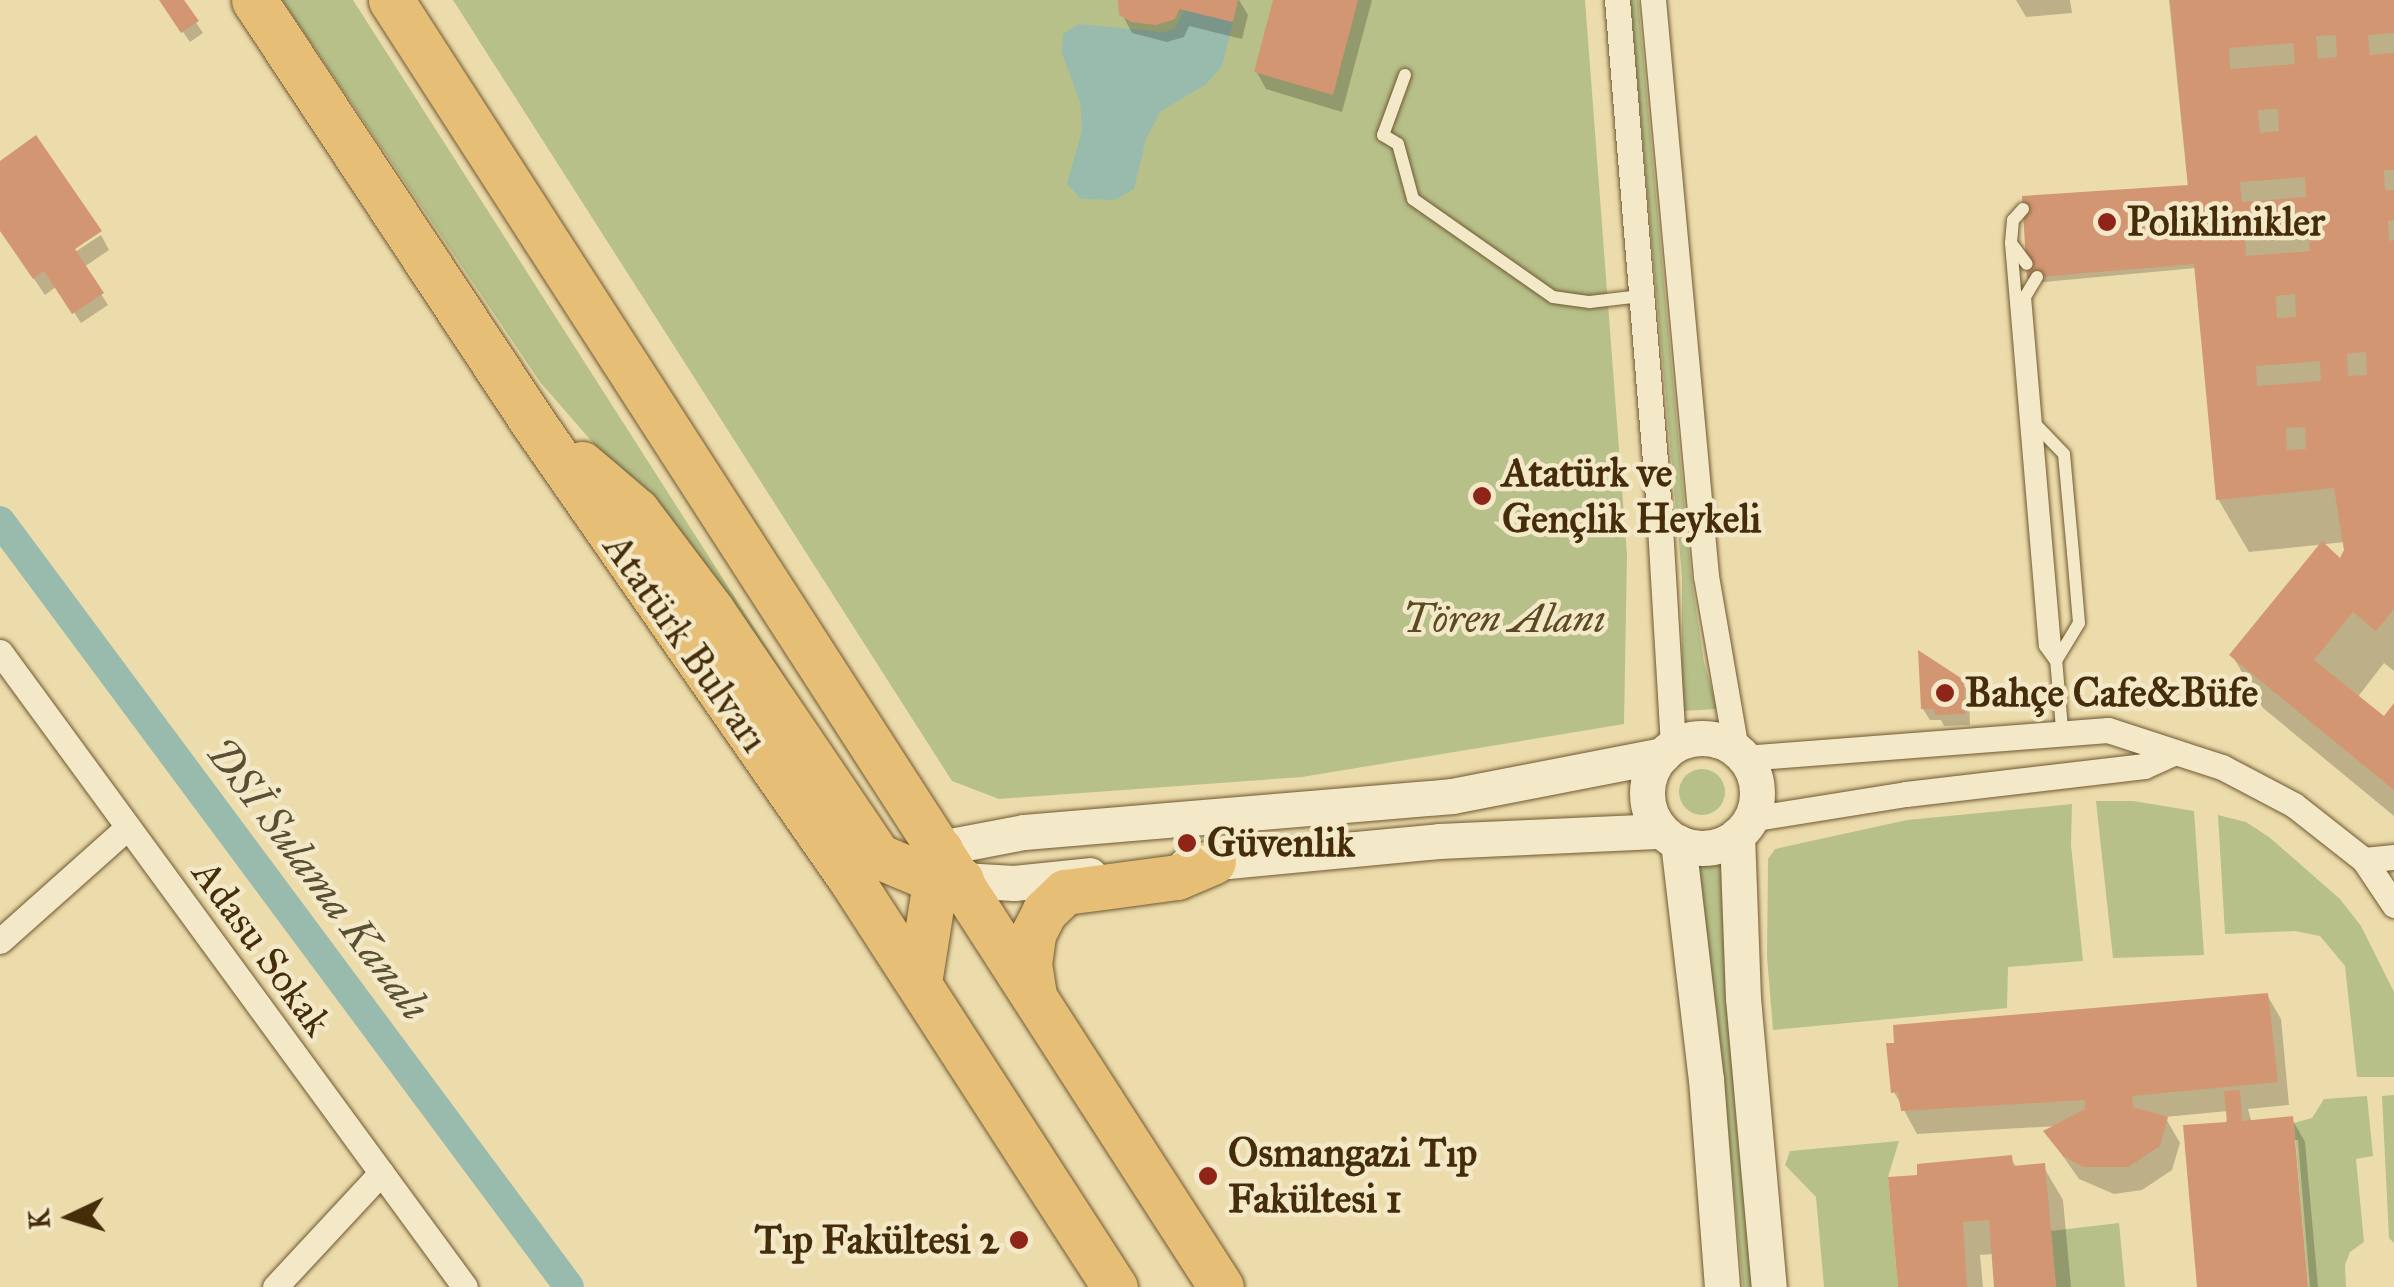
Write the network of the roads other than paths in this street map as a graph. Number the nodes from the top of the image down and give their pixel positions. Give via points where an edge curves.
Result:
1 (254, 0) edge
2 (391, 0) edge
3 (1618, 0) edge
4 (1653, 0) edge
5 (1406, 76) dead end
6 (2023, 209) dead end
7 (2011, 243) junction
8 (2027, 264) dead end
9 (2037, 278) dead end
10 (1641, 296) junction
11 (534, 424) junction
12 (2036, 424) junction
13 (0, 652) edge
14 (2056, 661) junction
15 (2062, 732) junction
16 (1668, 750) junction
17 (2174, 752) junction
18 (1740, 754) junction
19 (2066, 776) junction
20 (1744, 827) junction
21 (127, 828) junction
22 (1670, 836) junction
23 (2394, 857) edge
24 (2364, 860) junction
25 (1213, 862) junction
26 (945, 869) junction
27 (2394, 905) edge
28 (0, 942) edge
29 (919, 983) junction
30 (1034, 996) junction
31 (381, 1173) junction
32 (275, 1287) edge
33 (465, 1287) edge
34 (1115, 1287) edge
35 (1220, 1287) edge
36 (1722, 1287) edge
37 (1769, 1287) edge

1 - 11 highway, Atatürk Bulvarı
2 - 26 highway
3 - 10 street
4 - 18 street via 1706,576
5 - 10 lane via 1383,135 1398,144 1413,199 1553,296 1590,302
6 - 7 lane via 2013,220
7 - 8 lane
7 - 14 lane via 2045,646
9 - 12 lane via 2025,297
10 - 16 street
11 - 26 highway via 636,511 713,612 878,856
11 - 29 highway, Atatürk Bulvarı
12 - 14 lane
12 - 14 lane via 2064,454 2079,623
13 - 21 street, Adasu Sokak
14 - 15 lane
15 - 17 street via 2108,730
15 - 18 street
15 - 19 street
16 - 18 street via 1711,739
16 - 22 street via 1651,772 1647,792 1650,813
16 - 26 street via 1452,796 1024,832
17 - 19 street via 2144,766
17 - 24 street via 2266,789
18 - 20 street via 1756,788
19 - 20 street via 1906,794
20 - 22 street via 1713,847
20 - 37 street via 1743,998
21 - 28 street
21 - 31 street, Adasu Sokak
22 - 25 street via 1440,841
22 - 36 street via 1706,1079
23 - 24 street
24 - 27 street
25 - 26 street via 1014,883
25 - 30 highway via 1177,877 1065,892 1044,912 1034,934
26 - 29 highway
26 - 30 highway
29 - 34 highway, Atatürk Bulvarı
30 - 35 highway
31 - 32 street
31 - 33 street, Adasu Sokak

